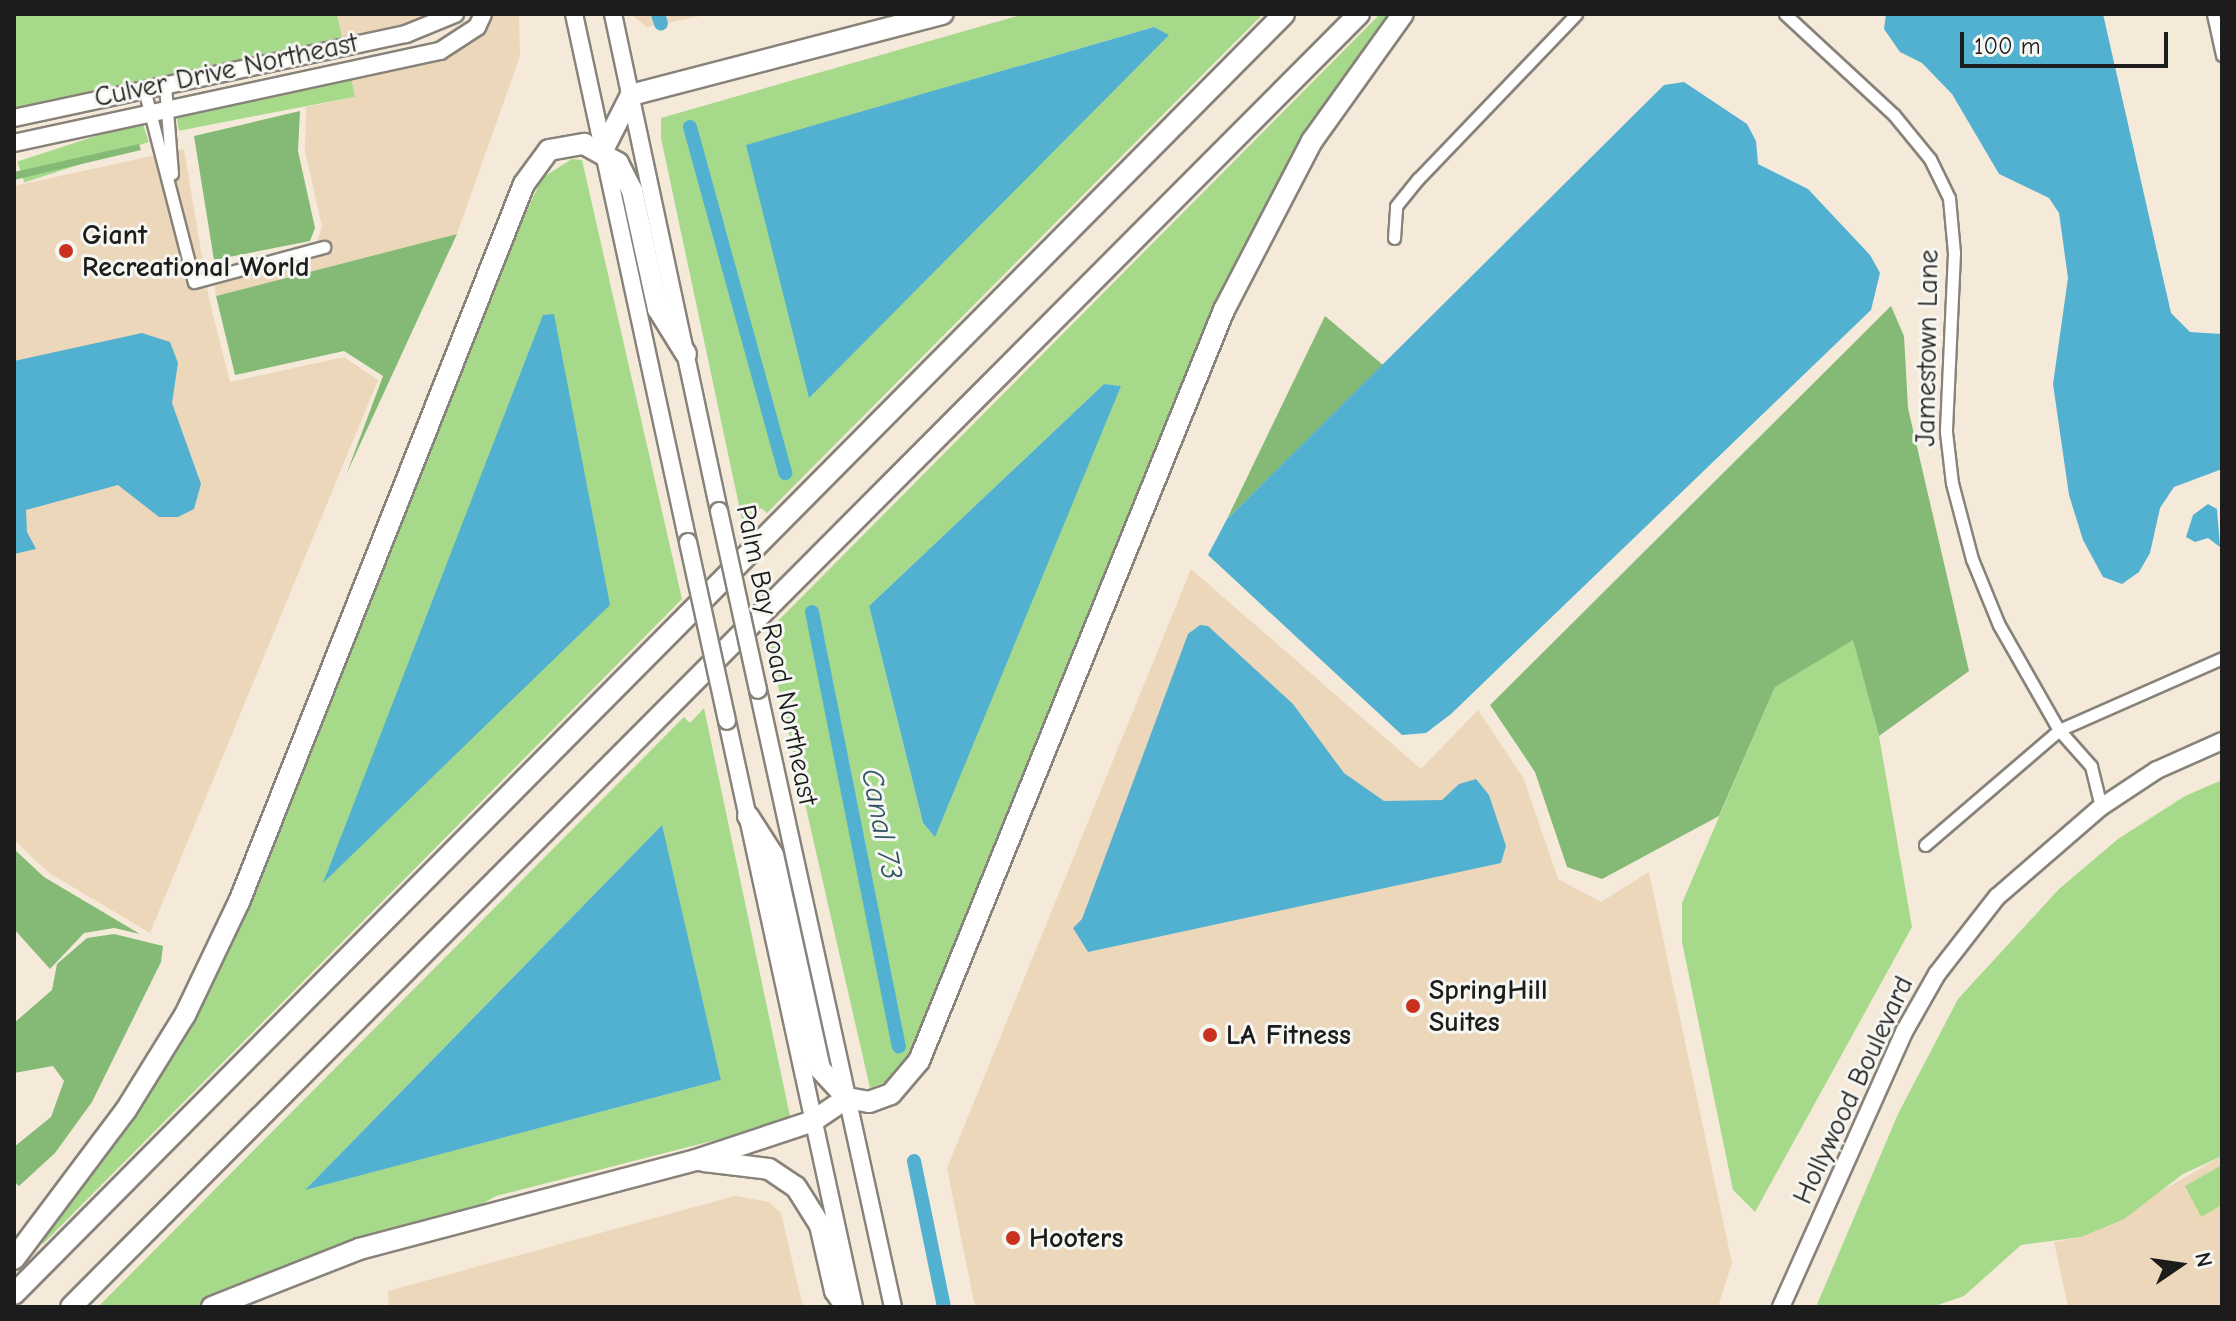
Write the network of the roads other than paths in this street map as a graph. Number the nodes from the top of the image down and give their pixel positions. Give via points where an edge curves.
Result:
1 (455, 14) edge
2 (483, 14) edge
3 (574, 14) edge
4 (613, 14) edge
5 (943, 14) edge
6 (1284, 14) edge
7 (1359, 14) edge
8 (1403, 14) edge
9 (1576, 14) edge
10 (1785, 14) edge
11 (2213, 14) edge
12 (2222, 55) edge
13 (165, 85) junction
14 (144, 89) junction
15 (631, 95) junction
16 (167, 109) junction
17 (147, 113) junction
18 (14, 118) edge
19 (14, 143) edge
20 (603, 150) junction
21 (172, 183) junction
22 (1394, 238) dead end
23 (324, 247) dead end
24 (686, 354) junction
25 (2222, 658) edge
26 (2059, 730) junction
27 (2222, 741) edge
28 (2101, 807) junction
29 (748, 816) junction
30 (1925, 845) dead end
31 (847, 1098) junction
32 (813, 1121) junction
33 (696, 1160) junction
34 (14, 1259) edge
35 (14, 1294) edge
36 (71, 1307) edge
37 (212, 1307) edge
38 (846, 1307) edge
39 (854, 1307) edge
40 (893, 1307) edge
41 (1781, 1307) edge

1 - 13 main road, Culver Drive Northeast via 406,34
2 - 16 main road, Culver Drive Northeast via 477,27 440,51
3 - 20 main road
4 - 15 main road, Palm Bay Road Northeast
5 - 15 highway
6 - 35 highway
7 - 36 highway
8 - 31 highway via 1312,141 1224,310 919,1061 891,1094 869,1102
9 - 22 street via 1396,206
10 - 26 street, Jamestown Lane via 1894,115 1930,159 1949,198 1954,253 1946,432 1952,483 1972,559 1999,625
11 - 12 street
13 - 14 main road, Culver Drive Northeast
13 - 16 street
14 - 17 street
14 - 18 main road, Culver Drive Northeast
15 - 20 highway
15 - 24 main road, Palm Bay Road Northeast
16 - 17 main road, Culver Drive Northeast
16 - 21 street
17 - 19 main road, Culver Drive Northeast
17 - 21 street
20 - 24 highway via 618,163 632,190 658,309
20 - 29 main road, bridge
20 - 34 highway via 584,144 549,150 524,184 239,902 185,1015 126,1110
21 - 23 street via 194,282
24 - 31 main road, Palm Bay Road Northeast, bridge
25 - 26 street
26 - 28 street, Jamestown Lane via 2091,766
26 - 30 street
27 - 28 main road, Hollywood Boulevard via 2157,770
28 - 41 main road, Hollywood Boulevard via 1997,897 1937,974 1904,1032
29 - 31 highway via 773,855 820,1069
29 - 32 main road
31 - 32 highway
31 - 40 main road, Palm Bay Road Northeast
32 - 33 highway
32 - 39 main road
33 - 37 highway via 359,1249
33 - 38 highway via 769,1169 796,1187 820,1225 835,1291

